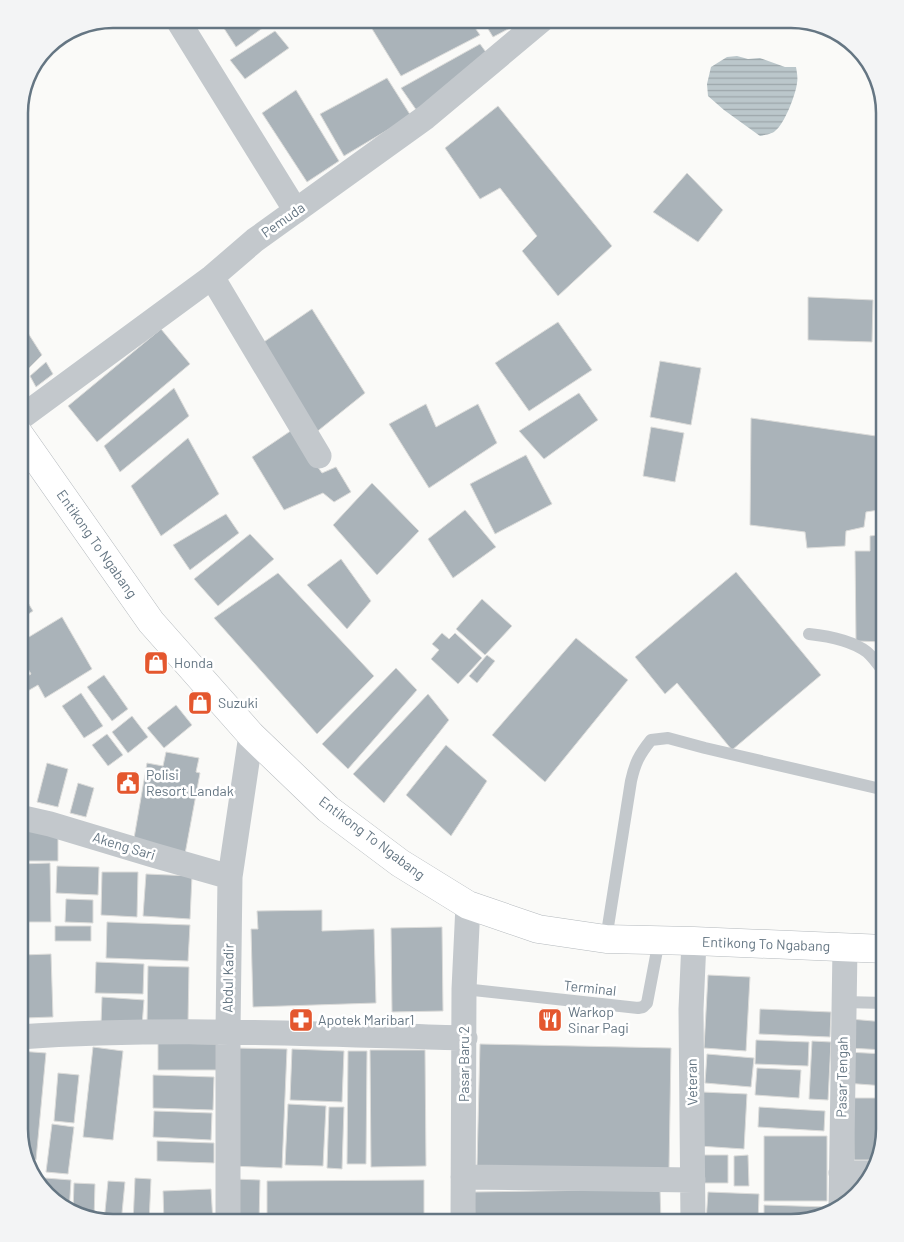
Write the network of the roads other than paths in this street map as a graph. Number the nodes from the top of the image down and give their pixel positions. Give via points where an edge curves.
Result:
1 (183, 28) edge
2 (532, 28) edge
3 (296, 211) junction
4 (212, 277) junction
5 (28, 412) edge
6 (28, 447) edge
7 (319, 456) dead end
8 (809, 634) dead end
9 (876, 664) edge
10 (251, 735) junction
11 (876, 788) edge
12 (28, 819) edge
13 (230, 877) junction
14 (468, 905) junction
15 (606, 939) junction
16 (660, 940) junction
17 (694, 941) junction
18 (845, 947) junction
19 (876, 949) edge
20 (464, 989) junction
21 (844, 1002) junction
22 (876, 1003) edge
23 (228, 1032) junction
24 (28, 1035) edge
25 (464, 1038) junction
26 (841, 1173) junction
27 (864, 1173) edge
28 (463, 1177) junction
29 (693, 1180) junction
30 (841, 1198) edge
31 (228, 1214) edge
32 (463, 1214) edge
33 (693, 1214) edge

1 - 3 street
2 - 3 street, Pemuda via 426,117
3 - 4 street, Pemuda via 255,240
4 - 5 street, Pemuda
4 - 7 street
6 - 10 highway, Entikong To Ngabang via 151,622
8 - 9 lane via 829,636 856,646
10 - 13 street, Abdul Kadir
10 - 14 highway, Entikong To Ngabang via 328,809 400,863
11 - 15 lane via 668,738 651,740 635,763
12 - 13 street, Akeng Sari
13 - 23 street, Abdul Kadir
14 - 15 highway, Entikong To Ngabang via 538,930
14 - 20 street, Pasar Baru 2
15 - 16 highway, Entikong To Ngabang
16 - 17 highway, Entikong To Ngabang
16 - 20 lane, Terminal via 647,1003 638,1008
17 - 18 highway, Entikong To Ngabang
17 - 29 street, Veteran via 691,1009
18 - 19 highway, Entikong To Ngabang
18 - 21 street, Pasar Tengah
20 - 25 street, Pasar Baru 2
21 - 22 lane
21 - 26 street, Pasar Tengah
23 - 24 street
23 - 25 street
23 - 31 street, Abdul Kadir
25 - 28 street, Pasar Baru 2
26 - 27 street
26 - 30 street, Pasar Tengah
28 - 29 street
28 - 32 street, Pasar Baru 2
29 - 33 street, Veteran

